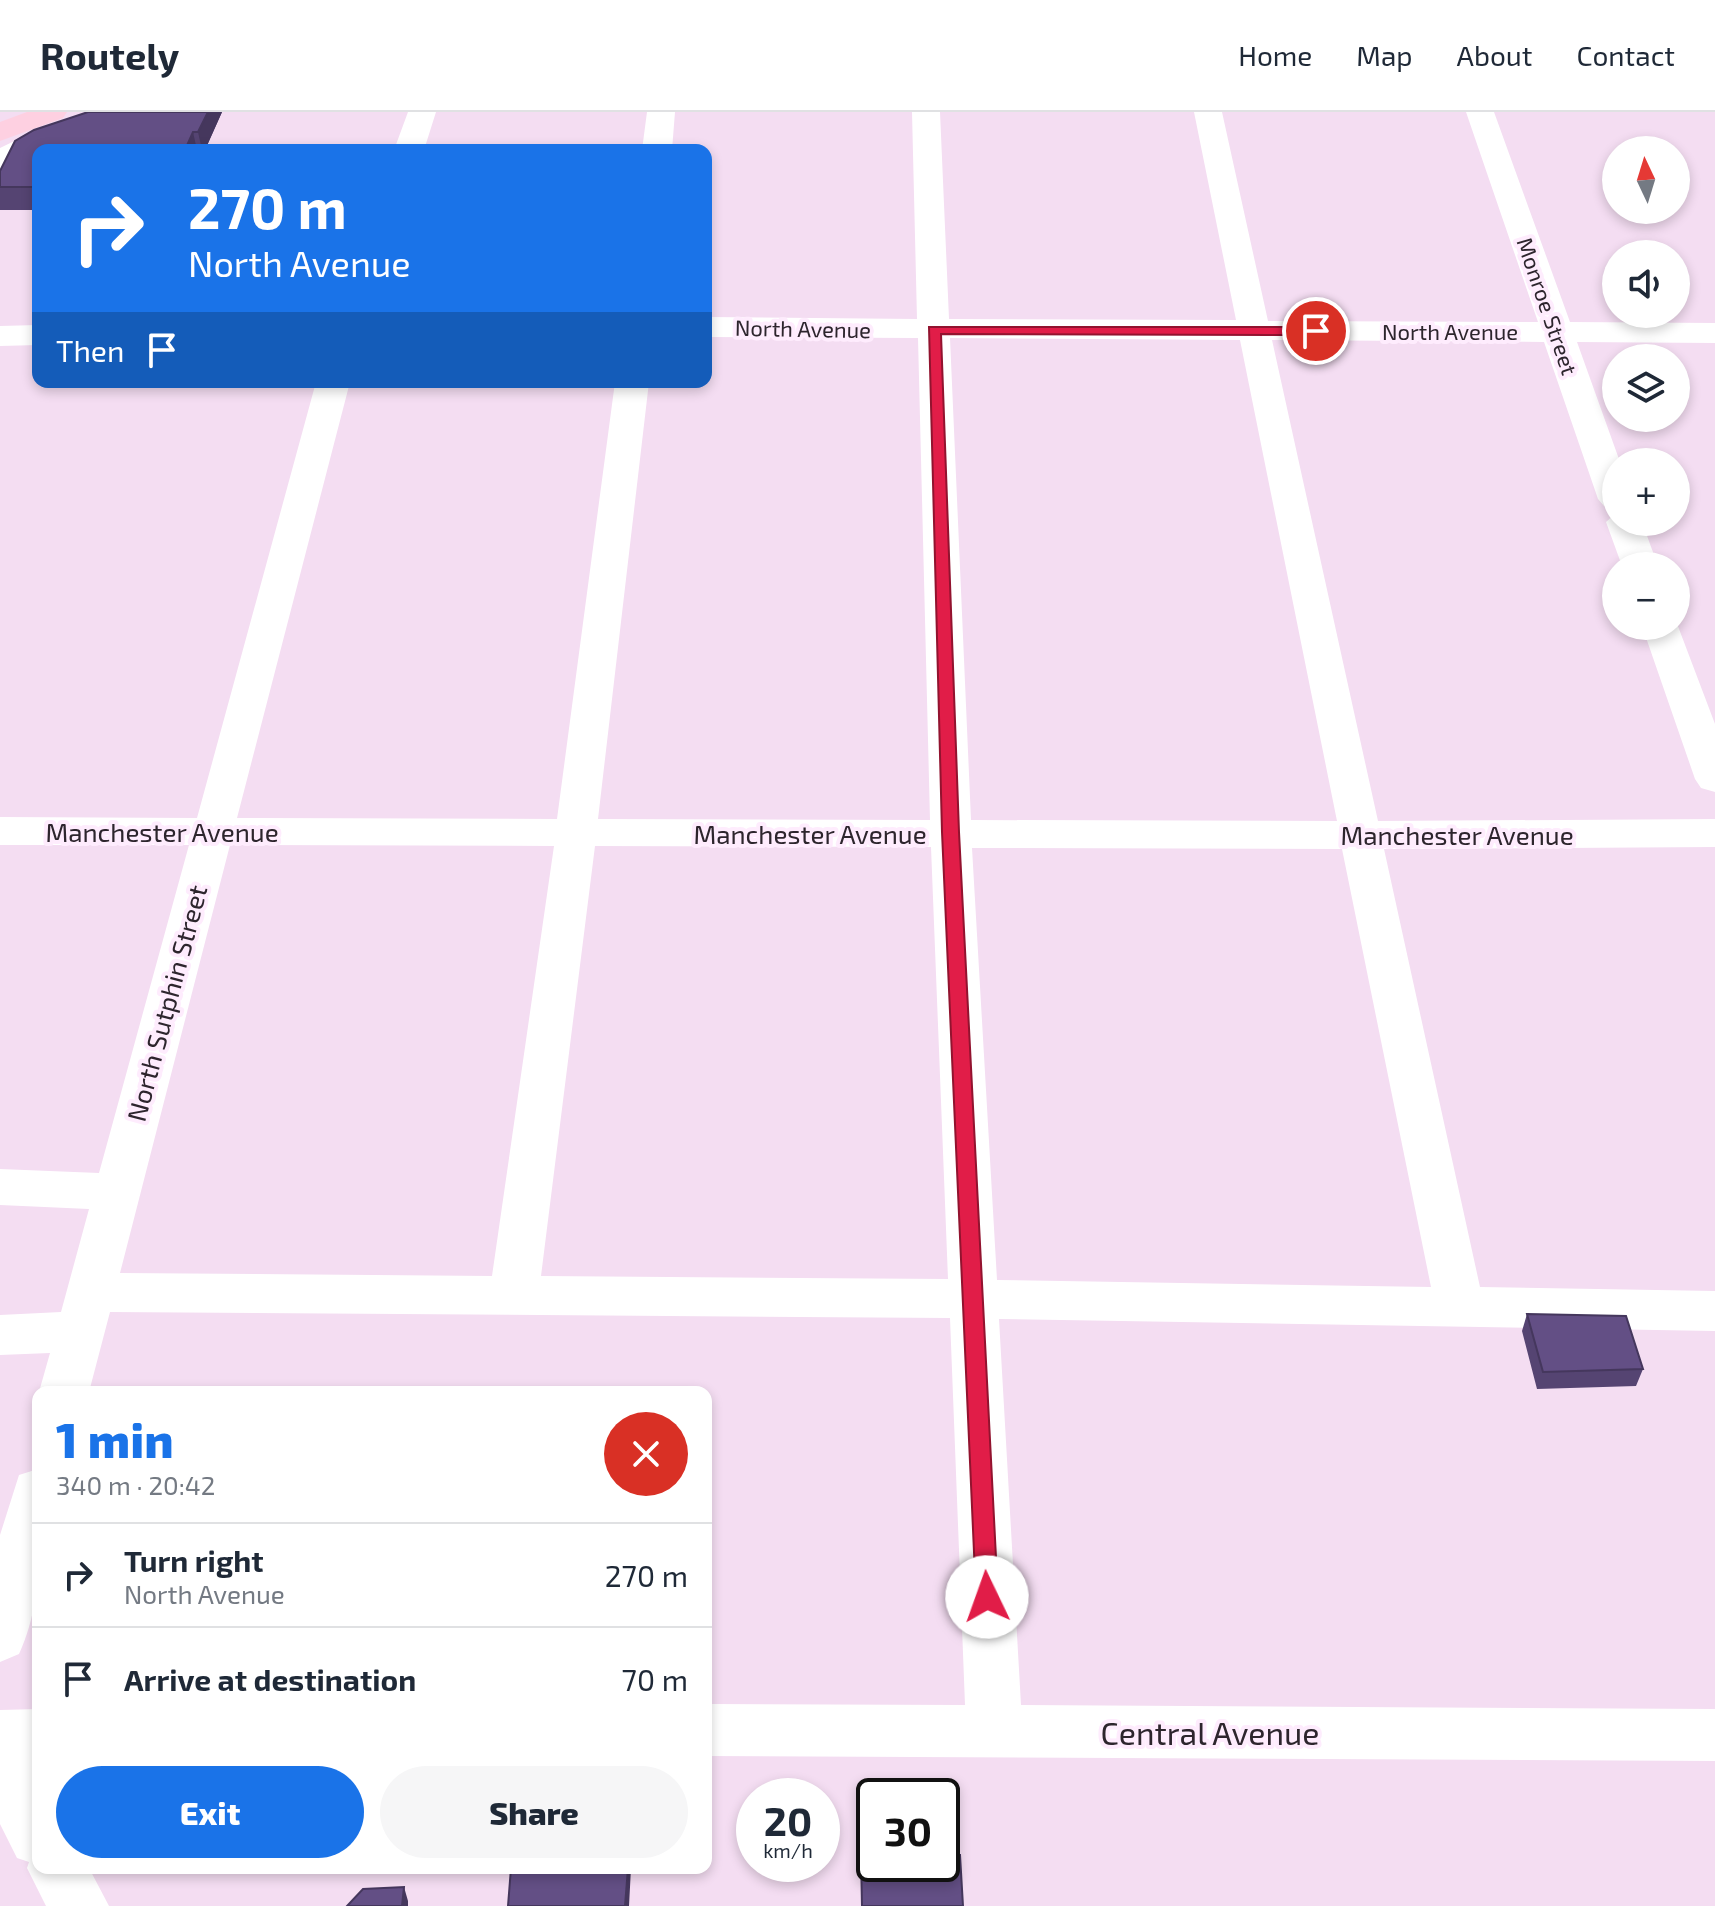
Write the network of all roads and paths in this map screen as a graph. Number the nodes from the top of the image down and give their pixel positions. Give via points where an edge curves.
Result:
1 (53, 112) edge
2 (121, 112) edge
3 (422, 112) edge
4 (661, 112) edge
5 (926, 112) edge
6 (1208, 112) edge
7 (1480, 112) edge
8 (0, 132) edge
9 (411, 144) edge
10 (658, 144) edge
11 (0, 172) edge
12 (712, 327) edge
13 (934, 330) junction
14 (1256, 331) junction
15 (1557, 331) junction
16 (1715, 333) edge
17 (32, 335) edge
18 (0, 336) edge
19 (331, 388) edge
20 (631, 388) edge
21 (1602, 459) edge
22 (1666, 640) edge
23 (1715, 779) edge
24 (0, 831) edge
25 (211, 831) junction
26 (951, 832) junction
27 (576, 833) junction
28 (1715, 833) edge
29 (1363, 835) junction
30 (0, 1187) edge
31 (116, 1192) junction
32 (514, 1294) junction
33 (972, 1299) junction
34 (1460, 1309) junction
35 (1715, 1311) edge
36 (85, 1312) junction
37 (0, 1335) edge
38 (66, 1386) edge
39 (32, 1514) edge
40 (0, 1637) edge
41 (712, 1730) edge
42 (994, 1731) junction
43 (32, 1735) edge
44 (1715, 1735) edge
45 (0, 1736) edge
46 (0, 1752) edge
47 (32, 1827) edge
48 (60, 1874) edge
49 (79, 1906) edge

1 - 8 main road
2 - 11 street via 47,136 7,156
3 - 9 street
4 - 10 street
5 - 13 street
6 - 14 street
7 - 15 street, Monroe Street
12 - 13 street, North Avenue
13 - 14 street, North Avenue
13 - 26 street
14 - 15 street, North Avenue
14 - 29 street
15 - 16 street, North Avenue
15 - 21 street, Monroe Street
17 - 18 street
19 - 25 street, North Sutphin Street
20 - 27 street
22 - 23 street
24 - 25 street, Manchester Avenue
25 - 27 street, Manchester Avenue
25 - 31 street, North Sutphin Street
26 - 27 street, Manchester Avenue
26 - 29 street, Manchester Avenue
26 - 33 street
27 - 32 street
28 - 29 street, Manchester Avenue
29 - 34 street
30 - 31 street
31 - 36 street, North Sutphin Street
32 - 33 street
32 - 36 street
33 - 34 street
33 - 42 street
34 - 35 street
36 - 37 street
36 - 38 street, North Sutphin Street
39 - 40 street
41 - 42 street, Central Avenue
42 - 44 street, Central Avenue
43 - 45 street
46 - 47 street
48 - 49 street

